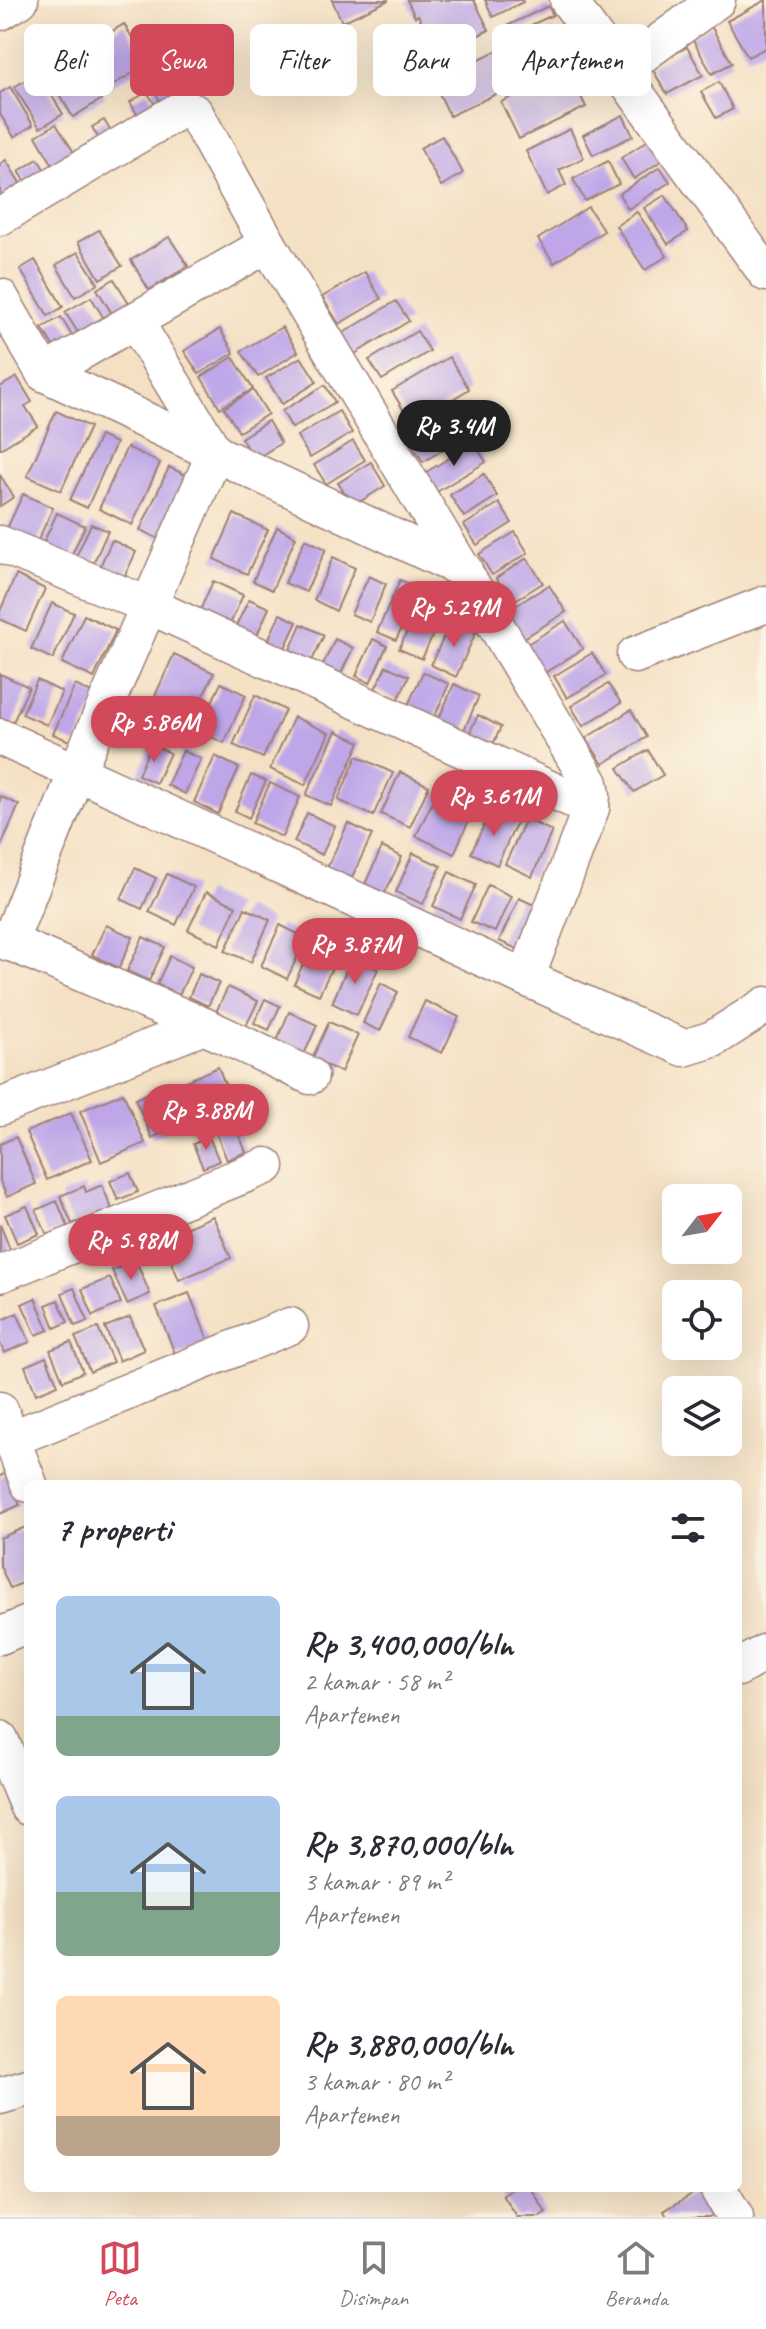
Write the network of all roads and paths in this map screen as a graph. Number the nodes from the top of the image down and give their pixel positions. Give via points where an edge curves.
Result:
1 (20, 0) edge
2 (568, 0) edge
3 (717, 0) edge
4 (0, 12) edge
5 (586, 24) edge
6 (651, 48) edge
7 (638, 96) edge
8 (0, 217) edge
9 (268, 244) junction
10 (766, 273) edge
11 (0, 297) edge
12 (135, 321) junction
13 (44, 373) junction
14 (215, 453) junction
15 (0, 544) edge
16 (464, 570) junction
17 (766, 604) edge
18 (150, 606) junction
19 (635, 655) dead end
20 (0, 737) edge
21 (77, 771) junction
22 (591, 808) junction
23 (4, 941) edge
24 (526, 978) junction
25 (766, 1005) edge
26 (204, 1026) junction
27 (310, 1076) dead end
28 (0, 1107) edge
29 (266, 1166) dead end
30 (0, 1274) edge
31 (290, 1326) dead end
32 (6, 1424) edge
33 (27, 1480) edge
34 (24, 1626) edge
35 (0, 1636) edge
36 (766, 1652) edge
37 (742, 1666) edge
38 (0, 1739) edge
39 (24, 1797) edge
40 (24, 2089) edge
41 (0, 2096) edge

1 - 4 street
2 - 5 street
3 - 6 street
7 - 10 street
8 - 9 street via 187,108 200,121
9 - 12 street
9 - 16 street
11 - 13 street
12 - 13 street
12 - 14 street
13 - 14 street
14 - 16 street
14 - 18 street
15 - 18 street
16 - 22 street via 590,783
17 - 19 street
18 - 21 street
18 - 22 street
20 - 21 street
21 - 23 street
21 - 24 street
22 - 24 street
23 - 26 street
24 - 25 street via 684,1048 713,1039
26 - 27 street
26 - 28 street
29 - 30 street
31 - 32 street
32 - 33 street
34 - 35 street
36 - 37 street
38 - 39 street
40 - 41 street

